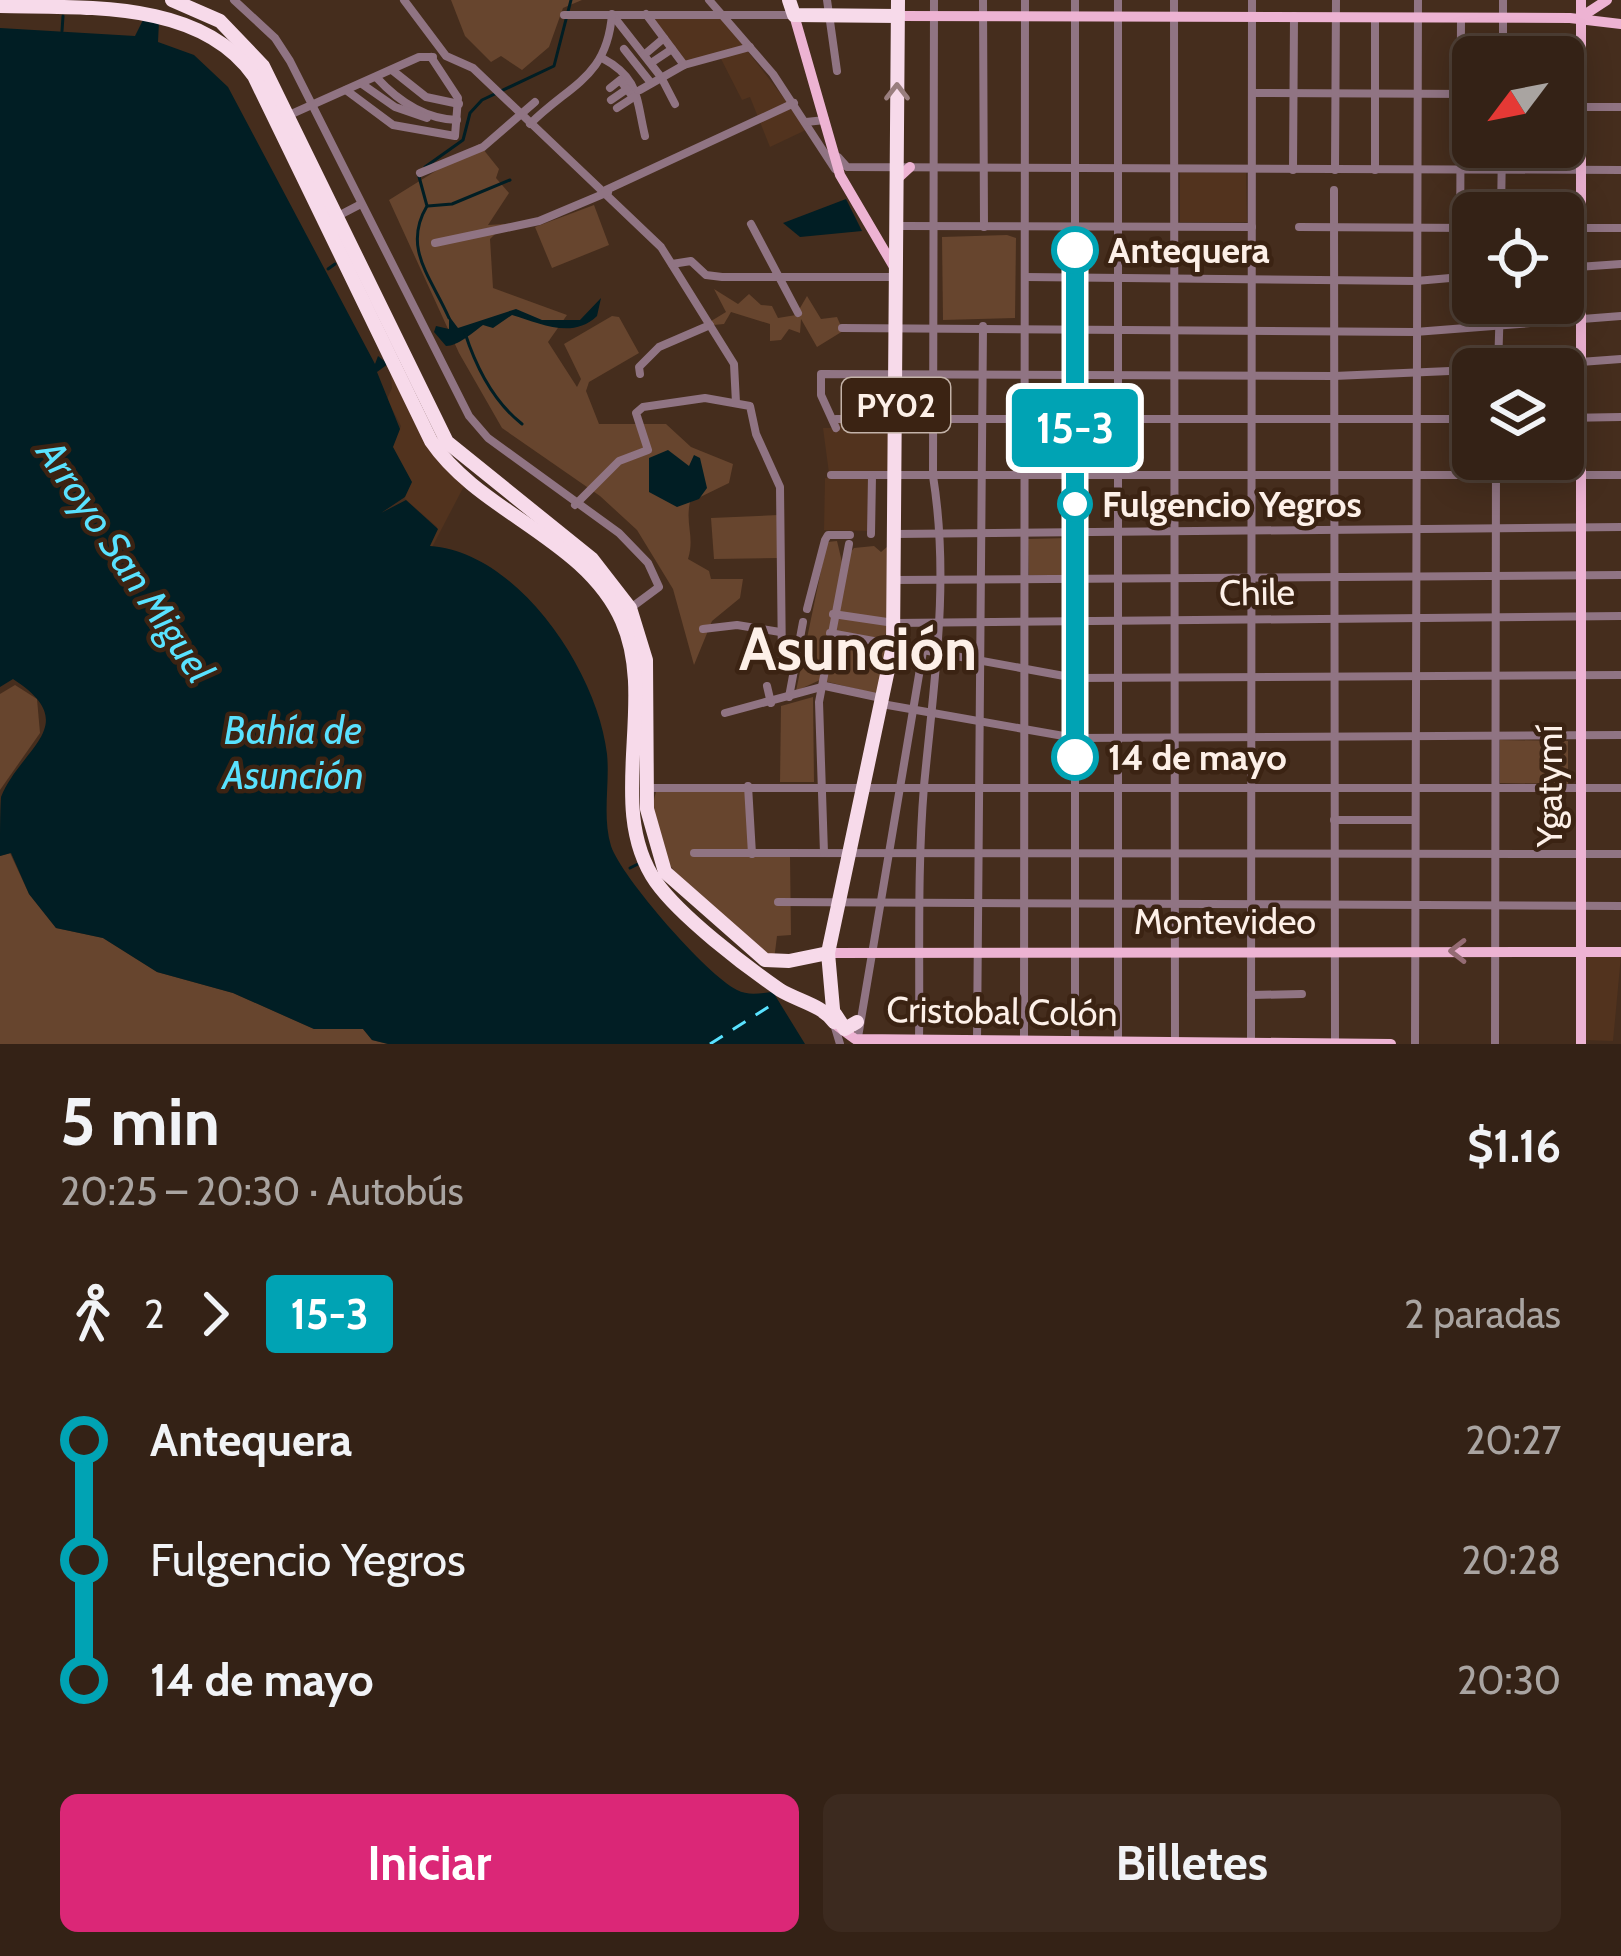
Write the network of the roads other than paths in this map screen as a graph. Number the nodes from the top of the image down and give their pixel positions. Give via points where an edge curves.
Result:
1 (172, 0) edge
2 (234, 0) edge
3 (404, 0) edge
4 (709, 0) edge
5 (934, 0) edge
6 (982, 0) edge
7 (1025, 0) edge
8 (1075, 0) edge
9 (1118, 0) edge
10 (1174, 0) edge
11 (1252, 0) edge
12 (1336, 0) edge
13 (1418, 0) edge
14 (1503, 0) edge
15 (1578, 0) edge
16 (1607, 0) edge
17 (44, 4) edge
18 (75, 4) edge
19 (0, 6) edge
20 (792, 8) edge
21 (828, 8) edge
22 (646, 14) junction
23 (898, 14) edge
24 (564, 15) dead end
25 (612, 15) junction
26 (722, 15) junction
27 (1174, 15) junction
28 (934, 16) junction
29 (983, 16) junction
30 (1025, 16) junction
31 (1075, 16) junction
32 (1118, 16) junction
33 (1252, 16) junction
34 (1294, 16) junction
35 (1336, 17) junction
36 (1375, 17) junction
37 (1418, 17) junction
38 (1461, 17) junction
39 (1503, 18) junction
40 (1585, 20) junction
41 (1621, 21) edge
42 (627, 33) junction
43 (1461, 36) edge
44 (1503, 36) edge
45 (664, 38) junction
46 (1584, 40) edge
47 (750, 47) junction
48 (624, 49) junction
49 (672, 49) junction
50 (446, 56) junction
51 (431, 57) junction
52 (661, 57) junction
53 (602, 58) junction
54 (646, 58) junction
55 (635, 64) junction
56 (684, 65) junction
57 (621, 68) junction
58 (392, 70) junction
59 (837, 71) dead end
60 (672, 72) junction
61 (376, 76) junction
62 (662, 76) junction
63 (361, 83) junction
64 (651, 83) junction
65 (610, 88) dead end
66 (346, 90) junction
67 (635, 92) junction
68 (1252, 93) junction
69 (1294, 93) junction
70 (1335, 93) junction
71 (1375, 93) junction
72 (1418, 94) junction
73 (1452, 94) edge
74 (1584, 101) edge
75 (535, 102) dead end
76 (794, 103) junction
77 (459, 104) junction
78 (614, 104) dead end
79 (675, 104) dead end
80 (312, 105) junction
81 (1621, 106) edge
82 (287, 116) junction
83 (521, 116) junction
84 (824, 117) junction
85 (441, 119) junction
86 (457, 120) junction
87 (806, 122) junction
88 (530, 124) junction
89 (645, 136) dead end
90 (837, 167) junction
91 (934, 167) junction
92 (983, 167) junction
93 (1024, 168) junction
94 (1075, 168) junction
95 (1118, 168) junction
96 (1174, 168) junction
97 (1252, 169) junction
98 (1293, 170) junction
99 (1335, 170) junction
100 (1375, 170) junction
101 (1502, 170) junction
102 (1581, 170) junction
103 (1621, 170) edge
104 (901, 171) junction
105 (1418, 171) junction
106 (1460, 171) junction
107 (420, 173) dead end
108 (1334, 190) dead end
109 (607, 191) junction
110 (1460, 192) edge
111 (1502, 192) edge
112 (1581, 192) edge
113 (361, 204) junction
114 (330, 220) junction
115 (751, 224) dead end
116 (898, 226) junction
117 (934, 226) junction
118 (984, 227) junction
119 (1024, 227) junction
120 (1075, 227) junction
121 (1118, 227) junction
122 (1174, 227) junction
123 (1252, 227) junction
124 (1299, 227) dead end
125 (1334, 228) junction
126 (1417, 228) junction
127 (1452, 228) edge
128 (1584, 228) edge
129 (1621, 228) edge
130 (435, 243) dead end
131 (672, 264) junction
132 (1621, 264) edge
133 (1584, 267) edge
134 (781, 277) junction
135 (897, 277) junction
136 (1024, 278) junction
137 (1075, 278) junction
138 (1118, 278) junction
139 (1174, 278) junction
140 (1452, 278) edge
141 (1252, 279) junction
142 (1334, 280) junction
143 (1416, 281) junction
144 (798, 313) dead end
145 (1621, 316) edge
146 (1584, 319) edge
147 (1522, 324) edge
148 (710, 325) junction
149 (1499, 326) junction
150 (983, 327) junction
151 (842, 328) dead end
152 (898, 328) junction
153 (934, 329) junction
154 (1118, 329) junction
155 (1174, 329) junction
156 (1252, 329) junction
157 (1334, 329) junction
158 (1024, 330) junction
159 (1075, 330) junction
160 (1415, 332) junction
161 (1498, 348) edge
162 (396, 357) junction
163 (1621, 359) edge
164 (1584, 362) edge
165 (1452, 372) edge
166 (640, 374) dead end
167 (933, 375) junction
168 (983, 375) junction
169 (1024, 375) junction
170 (1075, 375) junction
171 (1118, 375) junction
172 (1175, 375) junction
173 (898, 376) junction
174 (1252, 376) junction
175 (1334, 376) junction
176 (1414, 376) junction
177 (736, 403) junction
178 (1584, 417) edge
179 (1621, 417) edge
180 (896, 420) junction
181 (934, 420) junction
182 (983, 420) junction
183 (1024, 420) junction
184 (1075, 420) junction
185 (1452, 420) edge
186 (1118, 421) junction
187 (1175, 421) junction
188 (1252, 421) junction
189 (1334, 421) junction
190 (1415, 421) junction
191 (830, 475) dead end
192 (872, 476) junction
193 (896, 476) junction
194 (933, 476) junction
195 (983, 476) junction
196 (1024, 476) junction
197 (1075, 476) junction
198 (1118, 476) junction
199 (1175, 476) junction
200 (1252, 476) junction
201 (1335, 476) junction
202 (1414, 476) junction
203 (1452, 476) edge
204 (1584, 476) edge
205 (1621, 476) edge
206 (1496, 480) edge
207 (1579, 480) edge
208 (575, 505) junction
209 (1621, 527) edge
210 (1495, 528) junction
211 (1578, 528) junction
212 (1414, 530) junction
213 (1335, 531) junction
214 (1175, 532) junction
215 (1252, 532) junction
216 (1118, 533) junction
217 (871, 534) dead end
218 (895, 534) junction
219 (942, 534) junction
220 (983, 534) junction
221 (1023, 534) junction
222 (1075, 534) junction
223 (1578, 574) junction
224 (1621, 574) edge
225 (1495, 575) junction
226 (1335, 576) junction
227 (1414, 576) junction
228 (1252, 577) junction
229 (1075, 578) junction
230 (1118, 578) junction
231 (1175, 578) junction
232 (942, 579) junction
233 (983, 579) junction
234 (1024, 579) junction
235 (894, 580) junction
236 (807, 609) dead end
237 (633, 613) junction
238 (833, 614) junction
239 (1495, 616) junction
240 (1578, 616) junction
241 (1621, 616) edge
242 (1414, 618) junction
243 (1252, 619) junction
244 (1335, 619) junction
245 (1175, 620) junction
246 (1075, 621) junction
247 (1118, 621) junction
248 (803, 622) dead end
249 (942, 622) junction
250 (983, 622) junction
251 (1024, 622) junction
252 (893, 623) junction
253 (703, 629) dead end
254 (780, 632) junction
255 (830, 633) junction
256 (893, 646) junction
257 (923, 651) junction
258 (939, 653) junction
259 (983, 662) junction
260 (782, 663) dead end
261 (1023, 669) junction
262 (1621, 675) edge
263 (1175, 676) junction
264 (1252, 676) junction
265 (1335, 676) junction
266 (1414, 676) junction
267 (1495, 676) junction
268 (1576, 676) junction
269 (1118, 677) junction
270 (1075, 678) junction
271 (767, 686) dead end
272 (821, 688) junction
273 (641, 695) junction
274 (788, 698) junction
275 (880, 700) junction
276 (771, 703) junction
277 (913, 710) junction
278 (725, 713) dead end
279 (934, 715) junction
280 (981, 723) junction
281 (641, 727) junction
282 (1023, 730) junction
283 (1576, 735) junction
284 (1621, 735) edge
285 (1414, 736) junction
286 (1495, 736) junction
287 (1334, 737) junction
288 (1075, 738) junction
289 (1118, 738) junction
290 (1250, 738) junction
291 (1175, 739) junction
292 (646, 768) junction
293 (748, 786) junction
294 (640, 787) junction
295 (664, 787) junction
296 (820, 787) junction
297 (862, 787) junction
298 (898, 787) junction
299 (924, 787) junction
300 (980, 787) junction
301 (1024, 787) junction
302 (1075, 787) junction
303 (1118, 787) junction
304 (1175, 787) junction
305 (1250, 787) junction
306 (1334, 787) junction
307 (1414, 788) junction
308 (1495, 788) junction
309 (1577, 788) junction
310 (1621, 788) edge
311 (1334, 820) junction
312 (1414, 820) junction
313 (824, 853) junction
314 (848, 853) junction
315 (886, 853) junction
316 (922, 853) junction
317 (980, 853) junction
318 (1024, 853) junction
319 (1075, 853) junction
320 (1118, 853) junction
321 (1175, 853) junction
322 (1251, 853) junction
323 (1334, 853) junction
324 (1414, 853) junction
325 (694, 854) dead end
326 (752, 854) junction
327 (1495, 854) junction
328 (1577, 854) junction
329 (1621, 854) edge
330 (778, 902) dead end
331 (1334, 903) junction
332 (1414, 903) junction
333 (1495, 903) junction
334 (1076, 904) junction
335 (1118, 904) junction
336 (1175, 904) junction
337 (1252, 904) junction
338 (878, 905) junction
339 (922, 905) junction
340 (978, 905) junction
341 (1024, 905) junction
342 (1577, 906) junction
343 (1621, 906) edge
344 (836, 908) junction
345 (1118, 950) junction
346 (1495, 950) junction
347 (1024, 951) junction
348 (1075, 951) junction
349 (1175, 951) junction
350 (1251, 951) junction
351 (1335, 951) junction
352 (1414, 951) junction
353 (1577, 951) junction
354 (869, 952) junction
355 (921, 952) junction
356 (977, 952) junction
357 (1621, 952) edge
358 (832, 953) junction
359 (789, 962) junction
360 (782, 991) junction
361 (1302, 993) dead end
362 (1251, 995) junction
363 (834, 1016) junction
364 (857, 1022) junction
365 (856, 1041) edge
366 (919, 1042) edge
367 (977, 1042) edge
368 (1024, 1042) edge
369 (1076, 1043) edge
370 (1118, 1043) edge
371 (1251, 1043) edge
372 (840, 1044) edge
373 (1175, 1044) edge
374 (1336, 1044) edge
375 (1391, 1044) edge
376 (1415, 1044) edge
377 (1495, 1044) edge
378 (1578, 1044) edge

1 - 82 highway via 238,34
2 - 80 street via 283,49
3 - 50 street
4 - 26 street
5 - 28 street
6 - 29 street
7 - 30 street
8 - 31 street
9 - 32 street
10 - 27 street
11 - 33 street
12 - 35 street
13 - 37 street
14 - 39 street
15 - 40 main road, Ygatymí
16 - 40 main road
17 - 18 highway
17 - 19 highway
18 - 114 highway via 201,24 236,51
20 - 21 highway
20 - 26 street
20 - 84 main road, PY02
21 - 23 highway
21 - 59 street
22 - 25 street
22 - 26 street
22 - 45 street
23 - 28 main road
104 -> 23 highway, PY02
24 - 25 street
25 - 42 street
25 - 53 street
26 - 47 street
27 - 32 main road
27 - 33 main road
27 - 96 street
28 - 29 main road
28 - 91 street
29 - 30 main road
29 - 92 street
30 - 31 main road
30 - 93 street
31 - 32 main road
31 - 94 street
32 - 95 street
33 - 34 main road
33 - 68 street
34 - 35 main road
34 - 69 street
35 - 36 main road
35 - 70 street
36 - 37 main road
36 - 71 street
37 - 38 main road
37 - 72 street
38 - 39 main road
38 - 43 street
39 - 40 main road
39 - 44 street
40 - 41 main road
40 - 46 main road, Ygatymí
42 - 48 street
42 - 54 street
45 - 49 street
45 - 54 street
47 - 56 street
47 - 76 street
48 - 55 street
48 - 57 street
49 - 52 street
49 - 56 street
50 - 51 street
50 - 83 street via 473,68
51 - 58 street
51 - 77 street
52 - 54 street
52 - 60 street
53 - 57 street
53 - 88 street via 572,94
54 - 55 street
54 - 62 street
55 - 64 street
56 - 60 street
57 - 67 street
58 - 61 street
58 - 77 street via 426,97
60 - 62 street
61 - 63 street
61 - 85 street via 400,100
62 - 64 street
62 - 79 street
63 - 66 street
63 - 85 street via 395,107
64 - 67 street
65 - 67 street via 620,80
66 - 80 street
66 - 86 street via 408,130 454,136
67 - 78 street
67 - 89 street
68 - 69 street
68 - 97 street
69 - 70 street
69 - 98 street
70 - 71 street
70 - 99 street
71 - 72 street
71 - 100 street
72 - 73 street
72 - 105 street
74 - 81 street
75 - 83 street
76 - 87 street
76 - 109 street
77 - 86 street
80 - 82 street
80 - 113 street
82 - 114 highway
83 - 88 street
83 - 107 street via 483,147
84 - 87 street
84 - 90 main road, PY02
85 - 86 street
87 - 90 street
88 - 109 street
90 - 104 street
90 - 135 main road, PY02
91 - 92 street
91 - 104 street
91 - 117 street
92 - 93 street
92 - 118 street
93 - 94 street
93 - 119 street
94 - 95 street
94 - 120 street
95 - 96 street
95 - 121 street
96 - 97 street
96 - 122 street
97 - 98 street
97 - 123 street
98 - 99 street
99 - 100 street
100 - 105 street
101 - 102 street
101 - 106 street
101 - 111 street
102 - 103 street
102 - 112 main road, Ygatymí
104 - 116 highway, PY02
105 - 106 street
105 - 126 street
106 - 110 street
108 - 125 street
109 - 130 street via 539,221
109 - 131 street
113 - 114 street
113 - 208 street via 478,428
114 - 162 highway
115 - 134 street
116 - 117 street
116 - 135 highway, PY02
117 - 118 street
117 - 153 street
118 - 119 street
119 - 120 street
119 - 136 street
120 - 121 street
120 - 137 street
121 - 122 street
121 - 138 street
122 - 123 street
122 - 139 street
123 - 141 street
124 - 125 street
125 - 126 street
125 - 142 street
126 - 127 street
126 - 143 street
128 - 129 street
131 - 134 street via 695,263 710,276
131 - 148 street
132 - 133 street
134 - 135 street
134 - 144 street
135 - 152 highway, PY02
136 - 137 street
136 - 158 street
137 - 138 street
137 - 159 street
138 - 139 street
138 - 154 street
139 - 141 street
139 - 155 street
140 - 143 street
141 - 142 street
141 - 156 street
142 - 143 street
142 - 157 street
143 - 160 street
145 - 146 street
147 - 149 street
148 - 166 street via 659,347
148 - 177 street via 737,373
149 - 160 street
149 - 161 street
150 - 153 street
150 - 158 street
150 - 168 street
151 - 152 street
152 - 153 street
152 - 173 highway, PY02
153 - 167 street
154 - 155 street
154 - 159 street
154 - 171 street
155 - 156 street
155 - 172 street
156 - 157 street
156 - 174 street
157 - 160 street
157 - 175 street
158 - 159 street
158 - 169 street
159 - 170 street
160 - 176 street
162 - 237 highway via 453,450 592,559
162 - 273 highway via 444,459 607,595 628,635
163 - 164 street
165 - 176 street
167 - 168 street
167 - 173 street
167 - 181 street
168 - 169 street
168 - 182 street
169 - 170 street
169 - 183 street
170 - 171 street
170 - 184 street
171 - 172 street
171 - 186 street
172 - 174 street
172 - 187 street
173 - 180 highway, PY02
173 - 180 street via 821,374 821,395 836,423
174 - 175 street
174 - 188 street
175 - 176 street
175 - 189 street
176 - 190 street
177 - 208 street via 643,406 636,412 648,450 619,461
177 - 254 street via 750,406 780,487
178 - 179 street
180 - 181 street
180 - 193 highway, PY02
181 - 182 street
181 - 194 street
182 - 183 street
182 - 195 street
183 - 184 street
183 - 196 street
184 - 186 street
184 - 197 street
185 - 190 street
186 - 187 street
186 - 198 street
187 - 188 street
187 - 199 street
188 - 189 street
188 - 200 street
189 - 190 street
189 - 201 street
190 - 202 street
191 - 192 street
192 - 193 street
192 - 217 street
193 - 194 street
193 - 218 highway, PY02
194 - 195 street
194 - 219 street
195 - 196 street
195 - 220 street
196 - 197 street
196 - 221 street
197 - 198 street
197 - 222 street
198 - 199 street
198 - 216 street
199 - 200 street
199 - 214 street
200 - 201 street
200 - 215 street
201 - 202 street
201 - 213 street
202 - 203 street
202 - 212 street
204 - 205 street
206 - 210 street
207 - 211 main road, Ygatymí
208 - 237 street via 639,551 660,585
209 - 211 street
210 - 211 street
210 - 212 street
210 - 225 street
211 - 223 main road, Ygatymí
212 - 213 street
212 - 227 street
213 - 215 street
213 - 226 street
214 - 215 street
214 - 216 street
214 - 231 street
215 - 228 street
216 - 222 street
216 - 230 street
218 - 219 street
218 - 235 highway, PY02
219 - 220 street
219 - 232 street
220 - 221 street
220 - 233 street
221 - 222 street
221 - 234 street
222 - 229 street
223 - 224 street
223 - 225 street
223 - 240 main road, Ygatymí
225 - 227 street
225 - 239 street
226 - 227 street
226 - 228 street
226 - 244 street
227 - 242 street
228 - 231 street
228 - 243 street
229 - 230 street
229 - 234 street
229 - 246 street
230 - 231 street
230 - 247 street
231 - 245 street
232 - 233 street
232 - 235 street
232 - 249 street
233 - 234 street
233 - 250 street
234 - 251 street
235 - 252 highway, PY02
236 - 238 street via 828,535 850,540
237 - 273 highway via 646,660
238 - 252 street, Chile
238 - 255 street
239 - 240 street, Chile
239 - 242 street, Chile
239 - 267 street
240 - 241 street, Chile
240 - 268 main road, Ygatymí
242 - 244 street, Chile
242 - 266 street
243 - 244 street, Chile
243 - 245 street, Chile
243 - 264 street
244 - 265 street
245 - 247 street, Chile
245 - 263 street
246 - 247 street, Chile
246 - 251 street, Chile
246 - 270 street
247 - 269 street
248 - 274 street
249 - 250 street, Chile
249 - 252 street, Chile
249 - 258 street
250 - 251 street, Chile
250 - 259 street
251 - 261 street
252 - 256 highway
253 - 254 street
254 - 260 street
255 - 256 street
255 - 272 street
256 - 257 street
256 - 275 highway
257 - 258 street
257 - 277 street
258 - 259 street
258 - 279 street
259 - 261 street
259 - 280 street
261 - 270 street
261 - 282 street
262 - 268 street
263 - 264 street
263 - 269 street
263 - 291 street
264 - 265 street
264 - 290 street
265 - 266 street
265 - 287 street
266 - 267 street
266 - 285 street
267 - 268 street
267 - 286 street
268 - 283 main road, Ygatymí
269 - 270 street
269 - 289 street
270 - 288 street
271 - 276 street
272 - 274 street
272 - 275 street
272 - 296 street
273 - 281 highway
274 - 276 street
275 - 277 street
275 - 297 highway
276 - 278 street
277 - 279 street
277 - 298 street
279 - 280 street
279 - 299 street
280 - 282 street
280 - 300 street
281 - 292 highway
281 - 294 highway
282 - 288 street
282 - 301 street
283 - 284 street
283 - 286 street
283 - 309 main road, Ygatymí
285 - 286 street
285 - 287 street
285 - 307 street
286 - 308 street
287 - 290 street
287 - 306 street
288 - 289 street
288 - 302 street
289 - 291 street
289 - 303 street
290 - 291 street
290 - 305 street
291 - 304 street
292 - 294 highway
292 - 295 street
293 - 295 street
293 - 296 street
293 - 326 street
294 - 295 street
294 - 359 highway via 652,842 675,885 753,952
294 - 360 highway via 636,832 656,881
296 - 297 street
296 - 313 street
297 - 298 street
297 - 314 highway
298 - 299 street
298 - 315 street
299 - 300 street
299 - 316 street
300 - 301 street
300 - 317 street
301 - 302 street
301 - 318 street
302 - 303 street
302 - 319 street
303 - 304 street
303 - 320 street
304 - 305 street
304 - 321 street
305 - 306 street
305 - 322 street
306 - 307 street
306 - 311 street
307 - 308 street
307 - 312 street
308 - 309 street
308 - 327 street
309 - 310 street
309 - 328 main road, Ygatymí
311 - 312 street
311 - 323 street
312 - 324 street
313 - 314 street
313 - 326 street
314 - 315 street
314 - 344 highway
315 - 316 street
315 - 338 street
316 - 317 street
316 - 339 street
317 - 318 street
317 - 340 street
318 - 319 street
318 - 341 street
319 - 320 street
319 - 334 street
320 - 321 street
320 - 335 street
321 - 322 street
321 - 336 street
322 - 323 street
322 - 337 street
323 - 324 street
323 - 331 street
324 - 327 street
324 - 332 street
325 - 326 street
327 - 328 street
327 - 333 street
328 - 329 street
328 - 342 main road, Ygatymí
330 - 344 street
331 - 332 street
331 - 337 street
331 - 351 street
332 - 333 street
332 - 352 street
333 - 342 street
333 - 346 street
334 - 335 street
334 - 341 street
334 - 348 street
335 - 336 street
335 - 345 street
336 - 337 street
336 - 349 street
337 - 350 street
338 - 339 street
338 - 344 street
338 - 354 street
339 - 340 street
339 - 355 street
340 - 341 street
340 - 356 street
341 - 347 street
342 - 343 street
342 - 353 main road, Ygatymí
344 - 358 highway
345 - 348 main road, Montevideo
345 - 349 main road, Montevideo
345 - 370 street
346 -> 352 main road, Montevideo
346 - 353 main road, Montevideo
346 - 377 street
347 - 348 main road, Montevideo
347 - 356 main road, Montevideo
347 - 368 street
348 - 369 street
349 - 350 main road, Montevideo
349 - 373 street
350 - 351 main road, Montevideo
350 - 362 street
351 - 352 main road, Montevideo
351 - 374 street
352 - 376 street
353 - 357 main road, Montevideo
353 - 378 main road, Ygatymí
354 - 355 main road, Montevideo
354 - 358 main road, Montevideo
354 - 364 street
355 - 356 main road, Montevideo
355 - 366 street
356 - 367 street
358 - 359 highway
358 - 363 highway
359 - 360 highway via 777,978
360 - 363 highway
361 - 362 street
362 - 371 street
363 - 364 highway via 846,1029
363 - 365 main road, Cristobal Colón
363 - 372 street
364 - 365 street
365 - 366 main road, Cristobal Colón
366 - 367 main road, Cristobal Colón
367 - 368 main road, Cristobal Colón
368 - 369 main road, Cristobal Colón
369 - 370 main road, Cristobal Colón
370 - 373 main road, Cristobal Colón
371 - 373 main road, Cristobal Colón
371 - 374 main road, Cristobal Colón
374 - 375 main road, Cristobal Colón

